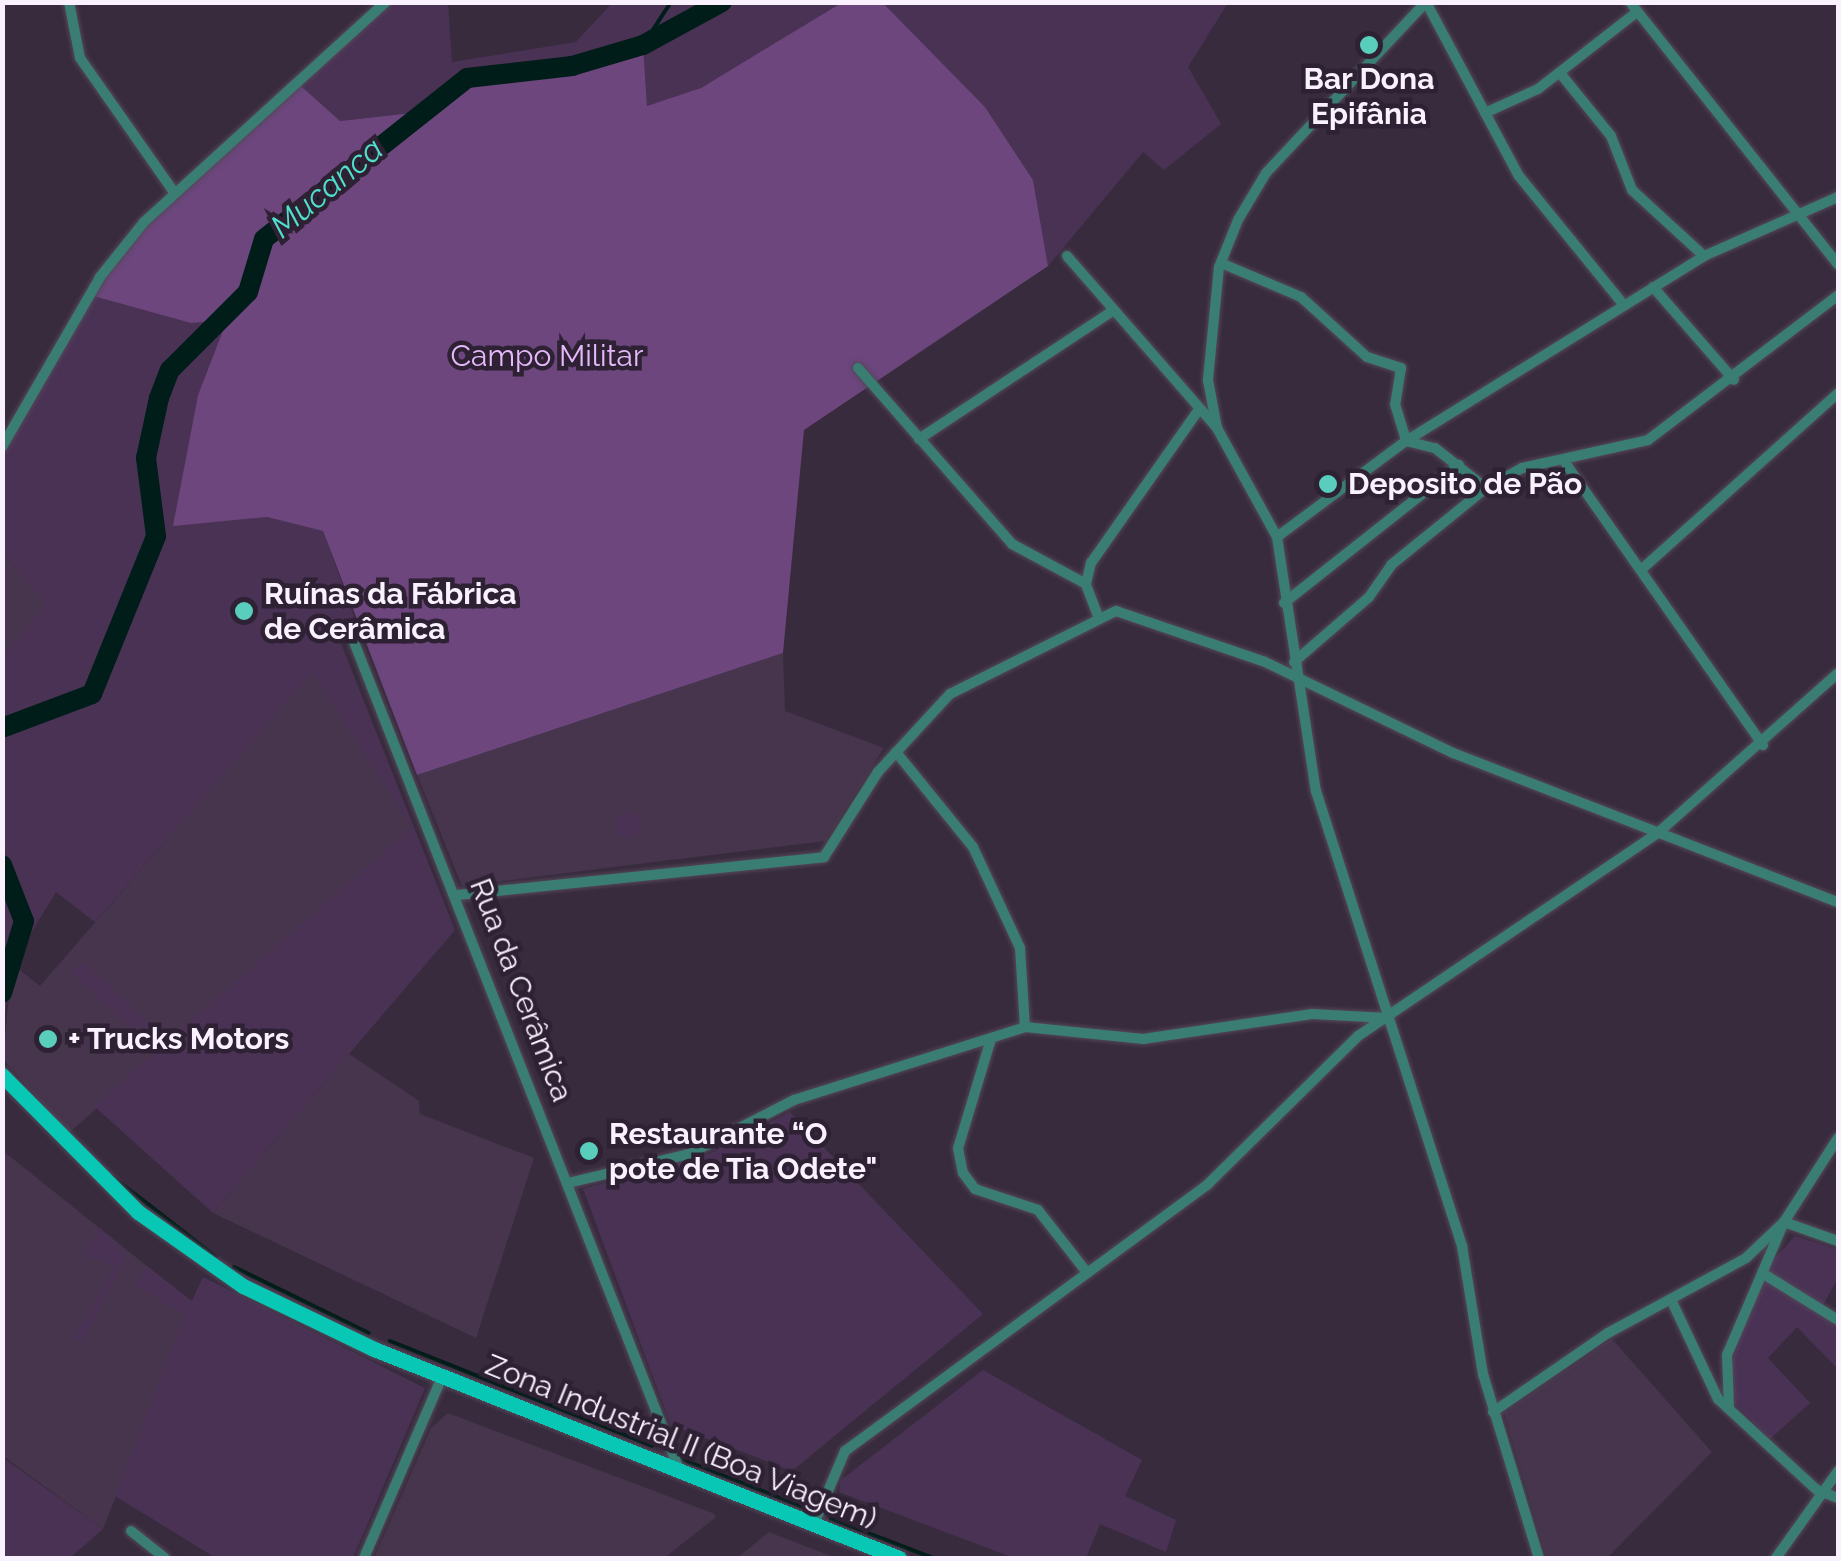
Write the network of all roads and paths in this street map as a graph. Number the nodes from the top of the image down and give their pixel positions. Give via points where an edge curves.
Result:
1 (69, 2) edge
2 (386, 2) edge
3 (1426, 2) edge
4 (1633, 8) edge
5 (1560, 73) junction
6 (1486, 112) junction
7 (173, 191) junction
8 (1838, 197) edge
9 (1801, 214) junction
10 (1067, 256) dead end
11 (1704, 256) junction
12 (1221, 263) junction
13 (1838, 264) edge
14 (1653, 287) junction
15 (1838, 295) edge
16 (1624, 305) junction
17 (1111, 312) junction
18 (858, 368) dead end
19 (1734, 380) junction
20 (1838, 392) edge
21 (1197, 412) junction
22 (1217, 428) junction
23 (919, 438) junction
24 (1406, 441) junction
25 (2, 447) edge
26 (1564, 461) junction
27 (1459, 465) junction
28 (1486, 488) junction
29 (1277, 536) junction
30 (1642, 569) junction
31 (1086, 584) junction
32 (1284, 603) junction
33 (1098, 616) junction
34 (354, 642) dead end
35 (1294, 662) junction
36 (1838, 673) edge
37 (1296, 679) junction
38 (1763, 745) junction
39 (896, 752) junction
40 (1659, 832) junction
41 (458, 894) junction
42 (1838, 902) edge
43 (1394, 1018) junction
44 (1024, 1027) junction
45 (991, 1039) junction
46 (2, 1075) edge
47 (1838, 1138) edge
48 (568, 1184) junction
49 (1784, 1222) junction
50 (1838, 1240) edge
51 (1084, 1270) junction
52 (1762, 1273) junction
53 (1672, 1304) junction
54 (1838, 1320) edge
55 (442, 1377) junction
56 (1493, 1412) junction
57 (1731, 1412) junction
58 (679, 1470) junction
59 (1838, 1470) edge
60 (1816, 1490) junction
61 (1838, 1498) edge
62 (814, 1524) junction
63 (131, 1531) dead end
64 (165, 1558) edge
65 (364, 1558) edge
66 (900, 1558) edge
67 (1540, 1558) edge
68 (1776, 1558) edge

1 - 7 street via 80,58
2 - 7 street
3 - 6 street
3 - 12 street via 1266,173
4 - 5 street
4 - 9 street
5 - 6 street
5 - 11 street via 1612,136 1632,190
6 - 16 street via 1519,176
7 - 25 street via 100,276
8 - 9 street
9 - 11 street
9 - 13 street
10 - 17 street
11 - 14 street
12 - 22 street via 1208,380
12 - 24 street via 1301,298 1367,357 1401,368 1395,404
14 - 16 street
14 - 19 street
15 - 19 street
16 - 24 street
17 - 21 street
17 - 23 street
18 - 23 street
19 - 26 street via 1648,440
20 - 30 street
21 - 22 street
21 - 31 street via 1116,520
22 - 29 street
23 - 31 street via 1012,544
24 - 27 street
24 - 29 street
26 - 28 street
26 - 30 street
27 - 28 street
27 - 32 street
28 - 35 street via 1391,564 1369,597
29 - 32 street
30 - 38 street
31 - 33 street
32 - 35 street
33 - 37 street via 1138,616
33 - 39 street via 950,694
34 - 41 street, Rua da Cerâmica
35 - 37 street
36 - 38 street
37 - 40 street via 1453,753
37 - 43 street via 1316,791
38 - 40 street
39 - 41 street via 814,861
39 - 44 street via 973,847 1020,948
40 - 42 street
40 - 43 street
41 - 48 street, Rua da Cerâmica
43 - 44 street via 1312,1014 1143,1039
43 - 51 street via 1358,1036 1208,1184
43 - 56 street via 1462,1246
44 - 45 street
45 - 48 street via 794,1100 689,1154
45 - 51 street via 958,1148 964,1173 975,1189 1038,1210
46 - 55 main road, Zona Industrial II (Boa Viagem) via 98,1177 182,1246 276,1303
47 - 49 street
48 - 58 street, Rua da Cerâmica
49 - 50 street
49 - 52 street
49 - 53 street
51 - 62 street via 845,1450
52 - 54 street
52 - 57 street via 1728,1355 1722,1386
53 - 56 street via 1608,1332
53 - 57 street
55 - 58 main road, Zona Industrial II (Boa Viagem)
55 - 65 street
56 - 67 street
57 - 60 street
58 - 62 main road, Zona Industrial II (Boa Viagem)
59 - 60 street
60 - 61 street
60 - 68 street via 1815,1510
62 - 66 main road, Zona Industrial II (Boa Viagem)
63 - 64 street

